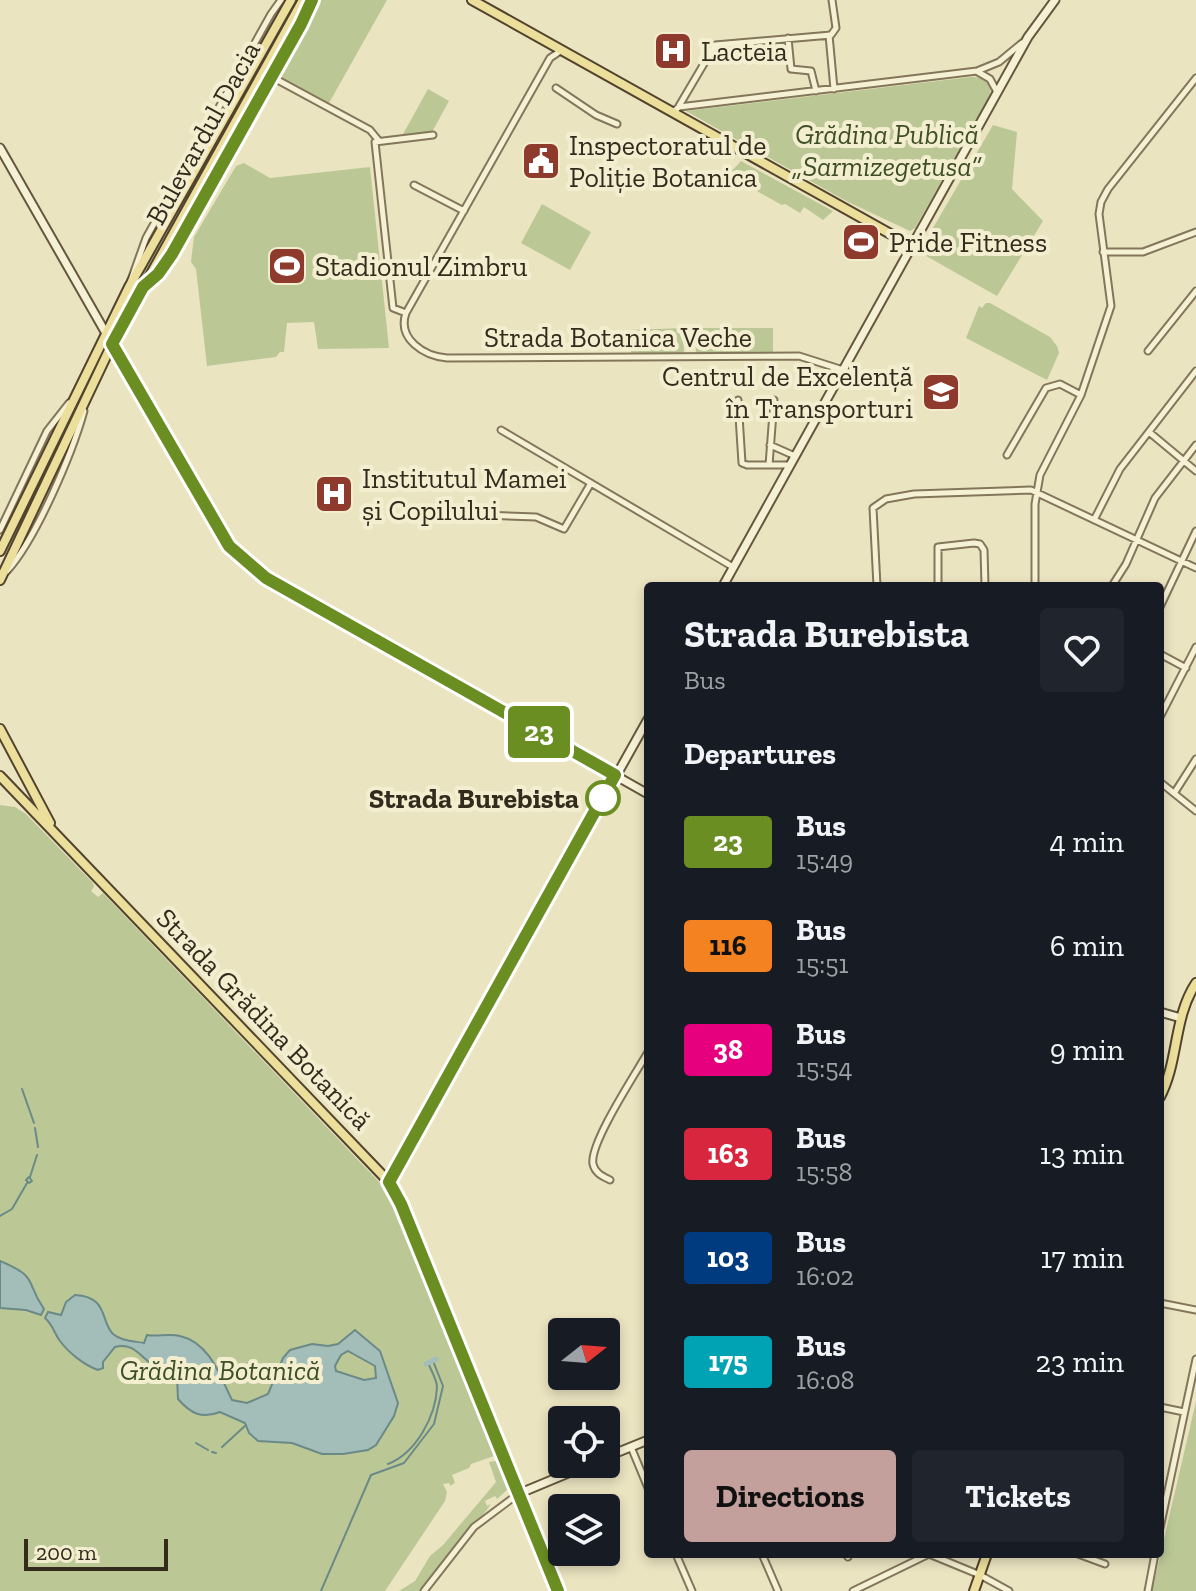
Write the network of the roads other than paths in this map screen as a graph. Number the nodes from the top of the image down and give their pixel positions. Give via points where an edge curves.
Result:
1 (281, 0) edge
2 (291, 0) edge
3 (303, 0) edge
4 (312, 0) edge
5 (832, 0) edge
6 (1055, 0) edge
7 (475, 1) edge
8 (832, 34) junction
9 (1028, 37) junction
10 (788, 38) junction
11 (550, 44) junction
12 (562, 50) junction
13 (550, 58) junction
14 (977, 71) junction
15 (272, 77) junction
16 (1196, 78) edge
17 (556, 88) dead end
18 (834, 89) junction
19 (816, 91) junction
20 (997, 92) junction
21 (676, 110) junction
22 (617, 124) dead end
23 (433, 135) dead end
24 (379, 141) junction
25 (0, 148) edge
26 (414, 185) dead end
27 (464, 211) junction
28 (1196, 232) edge
29 (912, 246) junction
30 (1103, 252) junction
31 (130, 285) junction
32 (143, 287) junction
33 (1196, 291) edge
34 (1193, 300) edge
35 (406, 313) junction
36 (105, 333) junction
37 (112, 344) junction
38 (1148, 351) dead end
39 (844, 371) junction
40 (1196, 371) edge
41 (1081, 395) junction
42 (72, 399) junction
43 (738, 400) dead end
44 (774, 400) dead end
45 (501, 430) dead end
46 (1149, 432) junction
47 (770, 445) junction
48 (1196, 445) edge
49 (1007, 455) dead end
50 (793, 461) junction
51 (1184, 461) junction
52 (769, 465) junction
53 (1196, 471) edge
54 (591, 483) junction
55 (1036, 491) junction
56 (445, 503) dead end
57 (1094, 520) junction
58 (0, 530) edge
59 (1196, 531) edge
60 (1136, 539) junction
61 (0, 551) edge
62 (1181, 561) junction
63 (733, 567) junction
64 (1196, 568) edge
65 (1, 579) edge
66 (725, 582) edge
67 (877, 582) edge
68 (938, 582) edge
69 (985, 582) edge
70 (1035, 582) edge
71 (1115, 582) edge
72 (1164, 598) edge
73 (1196, 647) edge
74 (1164, 656) edge
75 (1186, 668) junction
76 (1164, 709) edge
77 (644, 726) edge
78 (0, 729) edge
79 (1196, 759) edge
80 (615, 775) junction
81 (0, 776) edge
82 (1164, 785) edge
83 (644, 792) edge
84 (1175, 792) junction
85 (1196, 811) edge
86 (56, 835) junction
87 (1196, 983) edge
88 (1164, 1013) edge
89 (1181, 1018) junction
90 (644, 1059) edge
91 (1164, 1088) edge
92 (610, 1180) dead end
93 (389, 1182) junction
94 (1164, 1304) edge
95 (1196, 1310) edge
96 (1196, 1359) edge
97 (1164, 1408) edge
98 (1184, 1412) junction
99 (644, 1442) edge
100 (631, 1447) junction
101 (620, 1451) edge
102 (556, 1478) edge
103 (644, 1478) edge
104 (518, 1494) junction
105 (1164, 1509) edge
106 (678, 1558) edge
107 (764, 1558) edge
108 (921, 1558) edge
109 (939, 1558) edge
110 (986, 1558) edge
111 (1089, 1558) edge
112 (1154, 1558) edge
113 (1105, 1564) dead end
114 (980, 1575) junction
115 (424, 1591) edge
116 (557, 1591) edge
117 (692, 1591) edge
118 (778, 1591) edge
119 (853, 1591) edge
120 (974, 1591) edge
121 (1009, 1591) edge
122 (1148, 1591) edge

1 - 31 street, Bulevardul Dacia via 146,238
2 - 31 main road, Bulevardul Dacia
3 - 32 main road, Bulevardul Dacia
4 - 15 street, Bulevardul Dacia
5 - 8 street
6 - 9 main road
7 - 11 main road
8 - 10 street
8 - 18 street
9 - 14 street via 999,62
9 - 20 main road
10 - 19 street via 791,69 811,71
10 - 21 street via 715,45
11 - 12 main road
11 - 13 street
12 - 13 street
12 - 21 main road
13 - 27 street
14 - 18 street
14 - 20 street
15 - 24 street via 373,131
15 - 32 street, Bulevardul Dacia via 172,254
16 - 30 street via 1103,197
17 - 22 street
18 - 19 street
19 - 21 street
20 - 29 main road
21 - 29 main road
23 - 24 street
24 - 35 street via 375,142 393,308
25 - 36 main road
26 - 27 street
27 - 35 street
28 - 30 street via 1143,252
29 - 39 main road
30 - 41 street via 1111,306
31 - 36 main road, Bulevardul Dacia
32 - 37 main road, Bulevardul Dacia
33 - 34 street
34 - 38 street
35 - 39 street, Strada Botanica Veche via 403,327 408,339 440,357 799,356
36 - 37 main road
36 - 42 main road, Bulevardul Dacia
37 - 65 main road, Bulevardul Dacia
37 - 80 main road via 241,559
39 - 50 main road
40 - 46 street
41 - 49 street via 1060,384 1046,388
41 - 55 street
42 - 58 street, Bulevardul Dacia via 47,431
42 - 61 main road, Bulevardul Dacia
43 - 52 street via 742,463
44 - 47 street
45 - 54 street
46 - 51 street
46 - 57 street via 1113,479
47 - 50 street
47 - 52 street
48 - 51 street
50 - 52 street
50 - 63 main road
51 - 53 street
51 - 60 street via 1155,498
54 - 56 street via 564,529 536,517 452,514
54 - 63 street
55 - 57 street
55 - 67 street via 886,499 873,508
55 - 70 street
57 - 60 street
59 - 62 street
60 - 62 street
60 - 71 street
62 - 64 street
62 - 72 street
63 - 66 main road
68 - 69 street via 938,547 974,543 984,550
73 - 75 street
74 - 75 street
75 - 76 street
77 - 80 main road
78 - 86 main road
79 - 84 street
80 - 83 main road
80 - 93 main road
81 - 86 main road, Strada Grădina Botanică
82 - 84 street
84 - 85 street
86 - 93 main road, Strada Grădina Botanică
87 - 89 main road
88 - 89 main road
89 - 91 main road
90 - 92 street via 594,1148 596,1172
93 - 104 main road, Strada Grădina Botanică
94 - 95 street
96 - 98 street
97 - 98 street
98 - 105 street
99 - 100 main road
100 - 101 main road
100 - 103 street
102 - 104 main road
104 - 115 street via 474,1527
104 - 116 main road, Strada Grădina Botanică
106 - 117 street
107 - 118 street
108 - 119 street
109 - 114 street
110 - 114 main road
111 - 113 street
112 - 122 street
114 - 120 main road
114 - 121 street

